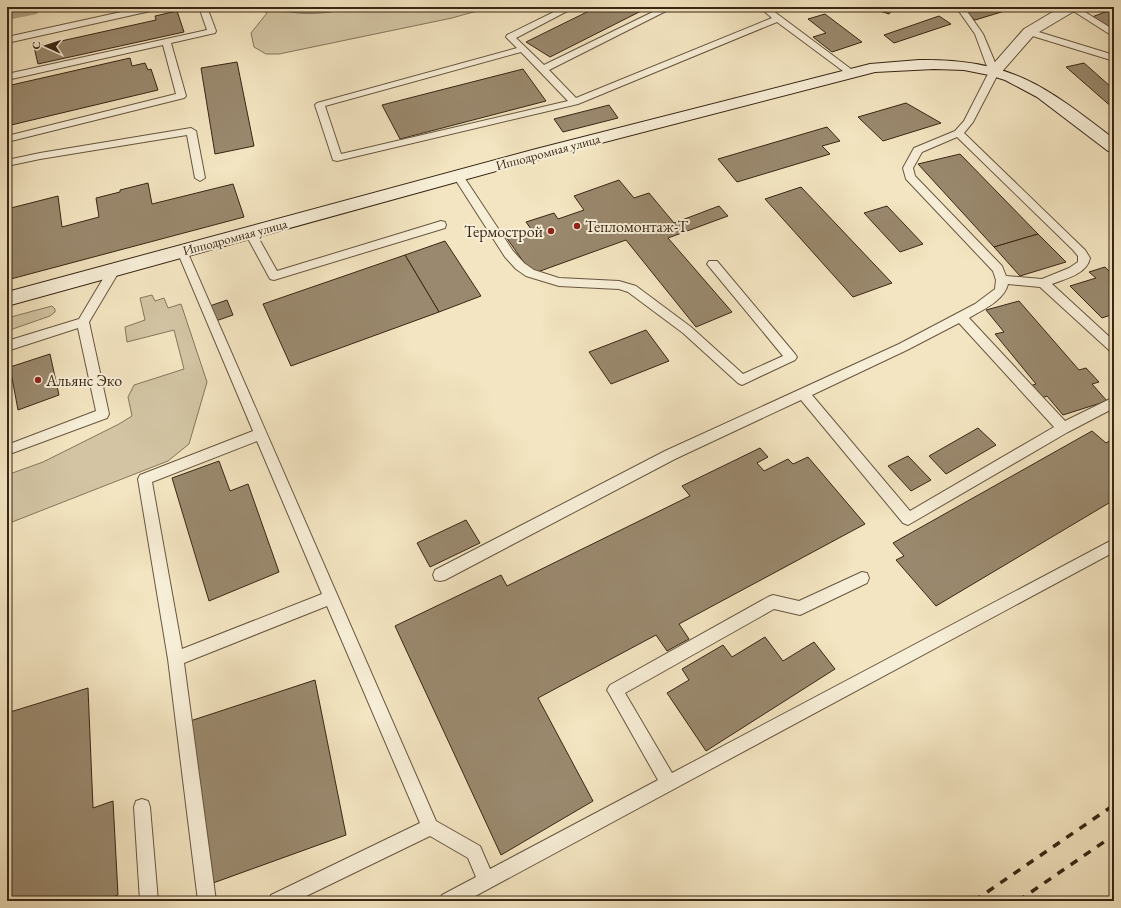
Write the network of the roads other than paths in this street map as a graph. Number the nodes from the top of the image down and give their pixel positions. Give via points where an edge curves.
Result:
1 (155, 7) edge
2 (203, 7) edge
3 (571, 7) edge
4 (670, 7) edge
5 (763, 7) edge
6 (960, 7) edge
7 (1071, 7) edge
8 (778, 18) junction
9 (1030, 32) junction
10 (1114, 34) edge
11 (7, 40) edge
12 (166, 42) junction
13 (523, 49) junction
14 (1114, 58) edge
15 (544, 69) junction
16 (850, 72) junction
17 (994, 72) junction
18 (7, 77) edge
19 (576, 102) junction
20 (958, 133) junction
21 (7, 139) edge
22 (1114, 147) edge
23 (7, 163) edge
24 (458, 176) junction
25 (200, 178) dead end
26 (441, 226) dead end
27 (250, 233) junction
28 (182, 251) junction
29 (713, 264) dead end
30 (114, 270) junction
31 (1002, 280) junction
32 (1043, 283) junction
33 (7, 299) edge
34 (961, 317) junction
35 (83, 322) junction
36 (7, 346) edge
37 (1114, 348) edge
38 (803, 393) junction
39 (1114, 402) edge
40 (1063, 428) junction
41 (260, 434) junction
42 (7, 450) edge
43 (1114, 544) edge
44 (440, 575) dead end
45 (862, 578) dead end
46 (332, 597) junction
47 (176, 659) junction
48 (669, 783) junction
49 (142, 807) dead end
50 (430, 827) junction
51 (486, 881) junction
52 (149, 901) edge
53 (207, 901) edge
54 (277, 901) edge
55 (448, 901) edge

1 - 11 lane
2 - 12 lane via 212,31
3 - 13 lane via 510,37
4 - 15 lane
5 - 8 lane
6 - 17 lane via 979,34
7 - 9 main road
7 - 10 lane
8 - 16 lane
8 - 19 lane
9 - 14 lane
9 - 17 main road
12 - 18 lane
12 - 21 lane via 181,96
13 - 15 lane
13 - 19 lane via 320,105 337,158
15 - 19 lane
16 - 17 main road, Ипподромная улица via 875,66 930,64
16 - 24 main road, Ипподромная улица
17 - 20 lane via 968,122
17 - 22 main road, Ипподромная улица via 1016,80 1052,100
20 - 31 lane via 918,150 908,168 910,177 994,264
20 - 32 lane via 1083,255 1082,264 1076,270
23 - 25 lane via 192,131
24 - 27 main road, Ипподромная улица
24 - 29 lane via 509,254 530,273 559,282 619,285 632,289 687,330 742,380 791,357
26 - 27 lane via 274,276
27 - 28 main road, Ипподромная улица
28 - 30 main road, Ипподромная улица
28 - 41 lane
30 - 33 main road, Ипподромная улица
30 - 35 lane
31 - 32 lane
31 - 34 lane via 999,292 993,298
32 - 37 lane
34 - 38 lane
34 - 40 lane
35 - 36 lane
35 - 42 lane via 103,414
38 - 40 lane via 908,519
38 - 44 lane via 670,455
39 - 40 lane
41 - 46 lane
41 - 47 lane via 144,479
43 - 48 lane
45 - 48 lane via 800,608 773,602 615,690
46 - 47 lane
46 - 50 lane
47 - 53 lane
48 - 51 lane
49 - 52 lane
50 - 51 lane via 474,852
50 - 54 lane
51 - 55 lane

